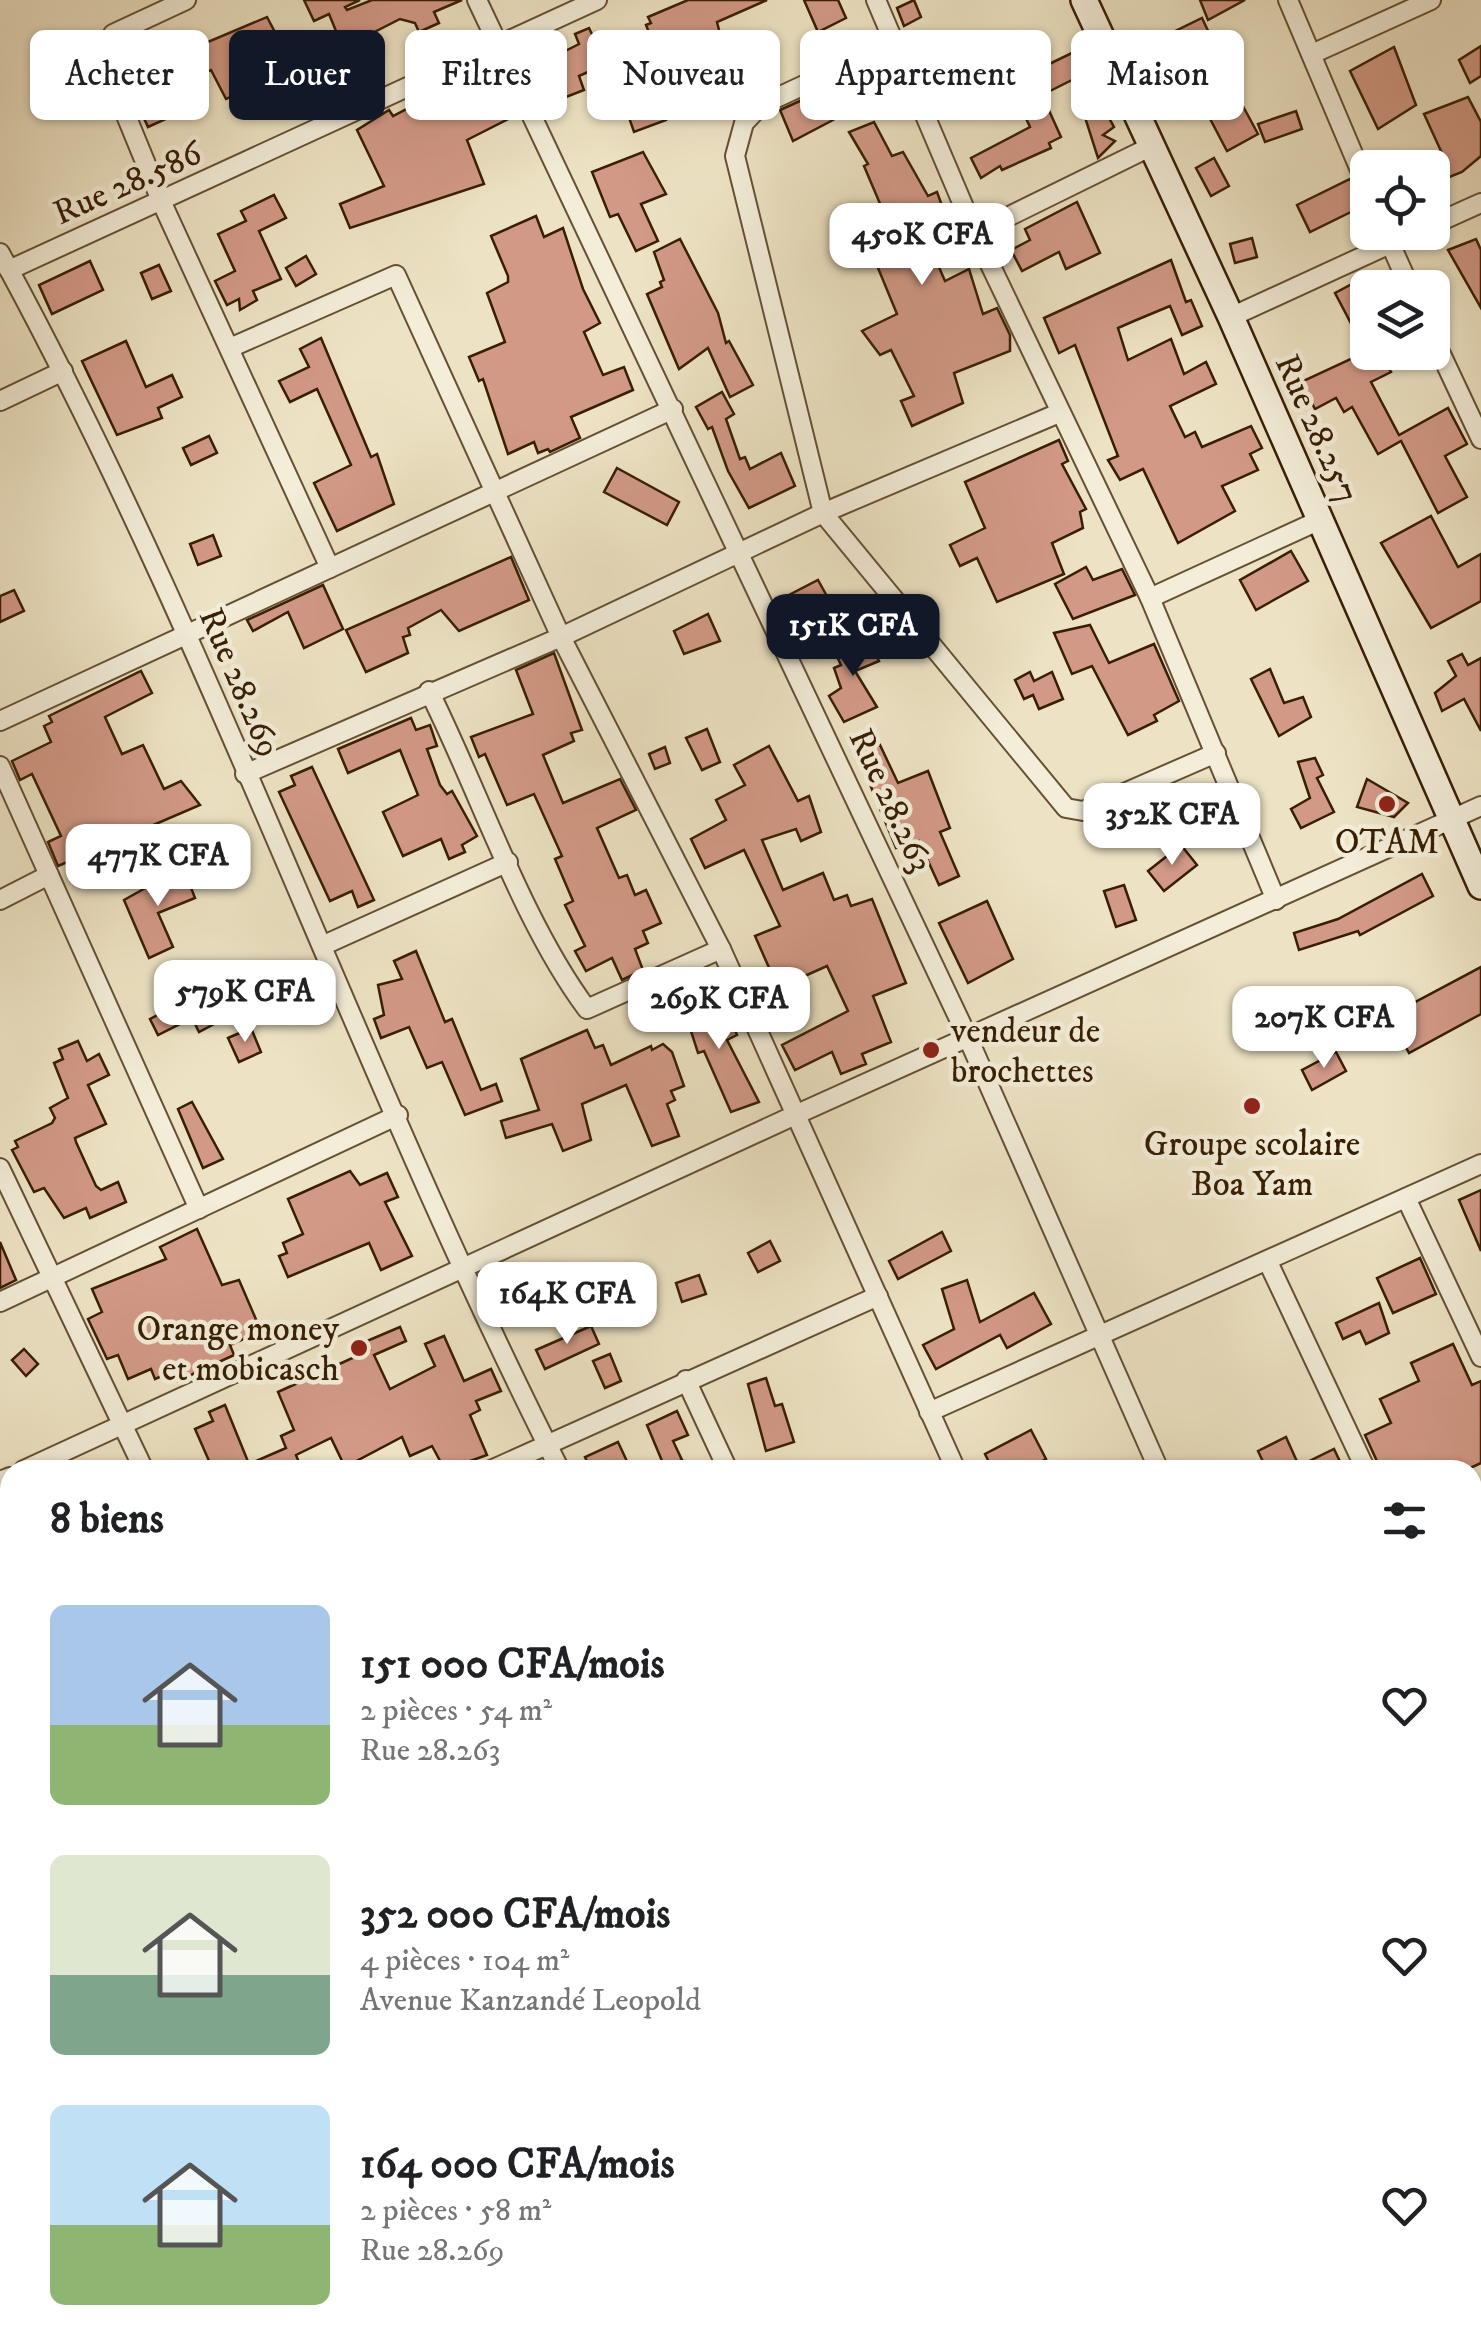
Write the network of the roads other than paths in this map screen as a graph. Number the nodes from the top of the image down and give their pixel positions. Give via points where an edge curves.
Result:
1 (186, 0) edge
2 (478, 0) edge
3 (597, 0) edge
4 (876, 0) edge
5 (1084, 0) edge
6 (1288, 0) edge
7 (1431, 0) edge
8 (493, 30) edge
9 (529, 30) edge
10 (889, 30) edge
11 (1312, 54) junction
12 (800, 87) edge
13 (405, 88) edge
14 (536, 120) edge
15 (927, 120) edge
16 (1152, 146) junction
17 (1352, 150) edge
18 (162, 203) junction
19 (1481, 203) edge
20 (1450, 217) edge
21 (975, 233) junction
22 (1364, 250) edge
23 (4, 262) edge
24 (1231, 317) junction
25 (232, 348) junction
26 (1450, 364) edge
27 (62, 371) junction
28 (0, 401) edge
29 (1473, 401) edge
30 (673, 409) junction
31 (1059, 413) junction
32 (1481, 439) edge
33 (495, 491) junction
34 (823, 514) junction
35 (1320, 520) junction
36 (741, 552) junction
37 (330, 568) junction
38 (1150, 598) junction
39 (186, 635) junction
40 (561, 637) junction
41 (429, 691) junction
42 (0, 722) edge
43 (1216, 753) junction
44 (0, 766) edge
45 (245, 774) junction
46 (1481, 806) edge
47 (1451, 820) junction
48 (508, 862) junction
49 (49, 875) junction
50 (1481, 886) edge
51 (0, 900) edge
52 (1276, 900) junction
53 (324, 945) junction
54 (721, 949) junction
55 (968, 1038) junction
56 (398, 1115) junction
57 (793, 1116) junction
58 (1481, 1164) edge
59 (0, 1168) edge
60 (1406, 1198) junction
61 (199, 1209) junction
62 (1268, 1262) junction
63 (465, 1266) junction
64 (51, 1279) junction
65 (878, 1296) junction
66 (0, 1302) edge
67 (1098, 1337) junction
68 (1481, 1357) edge
69 (686, 1380) junction
70 (929, 1412) junction
71 (122, 1423) junction
72 (547, 1444) junction
73 (45, 1460) edge
74 (139, 1460) edge
75 (513, 1460) edge
76 (555, 1460) edge
77 (723, 1460) edge
78 (951, 1460) edge
79 (1155, 1460) edge
80 (1361, 1460) edge

1 - 18 street via 114,34 102,57
2 - 8 street, Rue 28.263
3 - 9 street, Rue 28.586
4 - 10 street
5 - 16 street, Rue 28.257
6 - 11 street
7 - 11 street
11 - 17 street
12 - 34 street via 761,105 744,123 734,156
13 - 18 street, Rue 28.586
14 - 30 street, Rue 28.263
15 - 21 street
16 - 21 street
16 - 24 street, Rue 28.257
18 - 23 street, Rue 28.586
18 - 25 street
19 - 20 street
21 - 31 street
22 - 24 street
23 - 27 street, Rue 28.269
24 - 35 street, Rue 28.257
25 - 33 street via 396,275
25 - 37 street
26 - 29 street
27 - 28 street
27 - 39 street, Rue 28.269
29 - 32 street
30 - 33 street
30 - 36 street, Rue 28.263
31 - 34 street
31 - 38 street
33 - 37 street
33 - 40 street
34 - 36 street
34 - 43 street via 1066,808 1084,811
35 - 38 street
35 - 47 street, Rue 28.257
36 - 40 street
36 - 55 street, Rue 28.263
37 - 39 street
38 - 43 street
39 - 42 street
39 - 45 street, Rue 28.269
40 - 41 street
40 - 54 street
41 - 45 street
41 - 48 street
43 - 52 street
44 - 49 street
45 - 53 street, Rue 28.269
46 - 47 street
47 - 50 street, Rue 28.257
47 - 52 street
48 - 53 street
48 - 54 street via 568,985 588,1009
49 - 51 street
49 - 61 street
52 - 55 street
53 - 56 street, Rue 28.269
54 - 57 street
55 - 57 street
55 - 67 street, Rue 28.263
56 - 61 street
56 - 63 street, Rue 28.269
57 - 63 street
57 - 65 street
58 - 60 street
59 - 64 street
60 - 62 street
60 - 68 street
61 - 64 street
62 - 67 street
62 - 80 street
63 - 71 street
63 - 72 street, Rue 28.269
64 - 66 street
64 - 71 street
65 - 69 street
65 - 70 street
67 - 70 street
67 - 79 street, Rue 28.263
69 - 72 street
69 - 77 street
70 - 78 street
71 - 73 street
71 - 74 street
72 - 75 street
72 - 76 street, Rue 28.269

